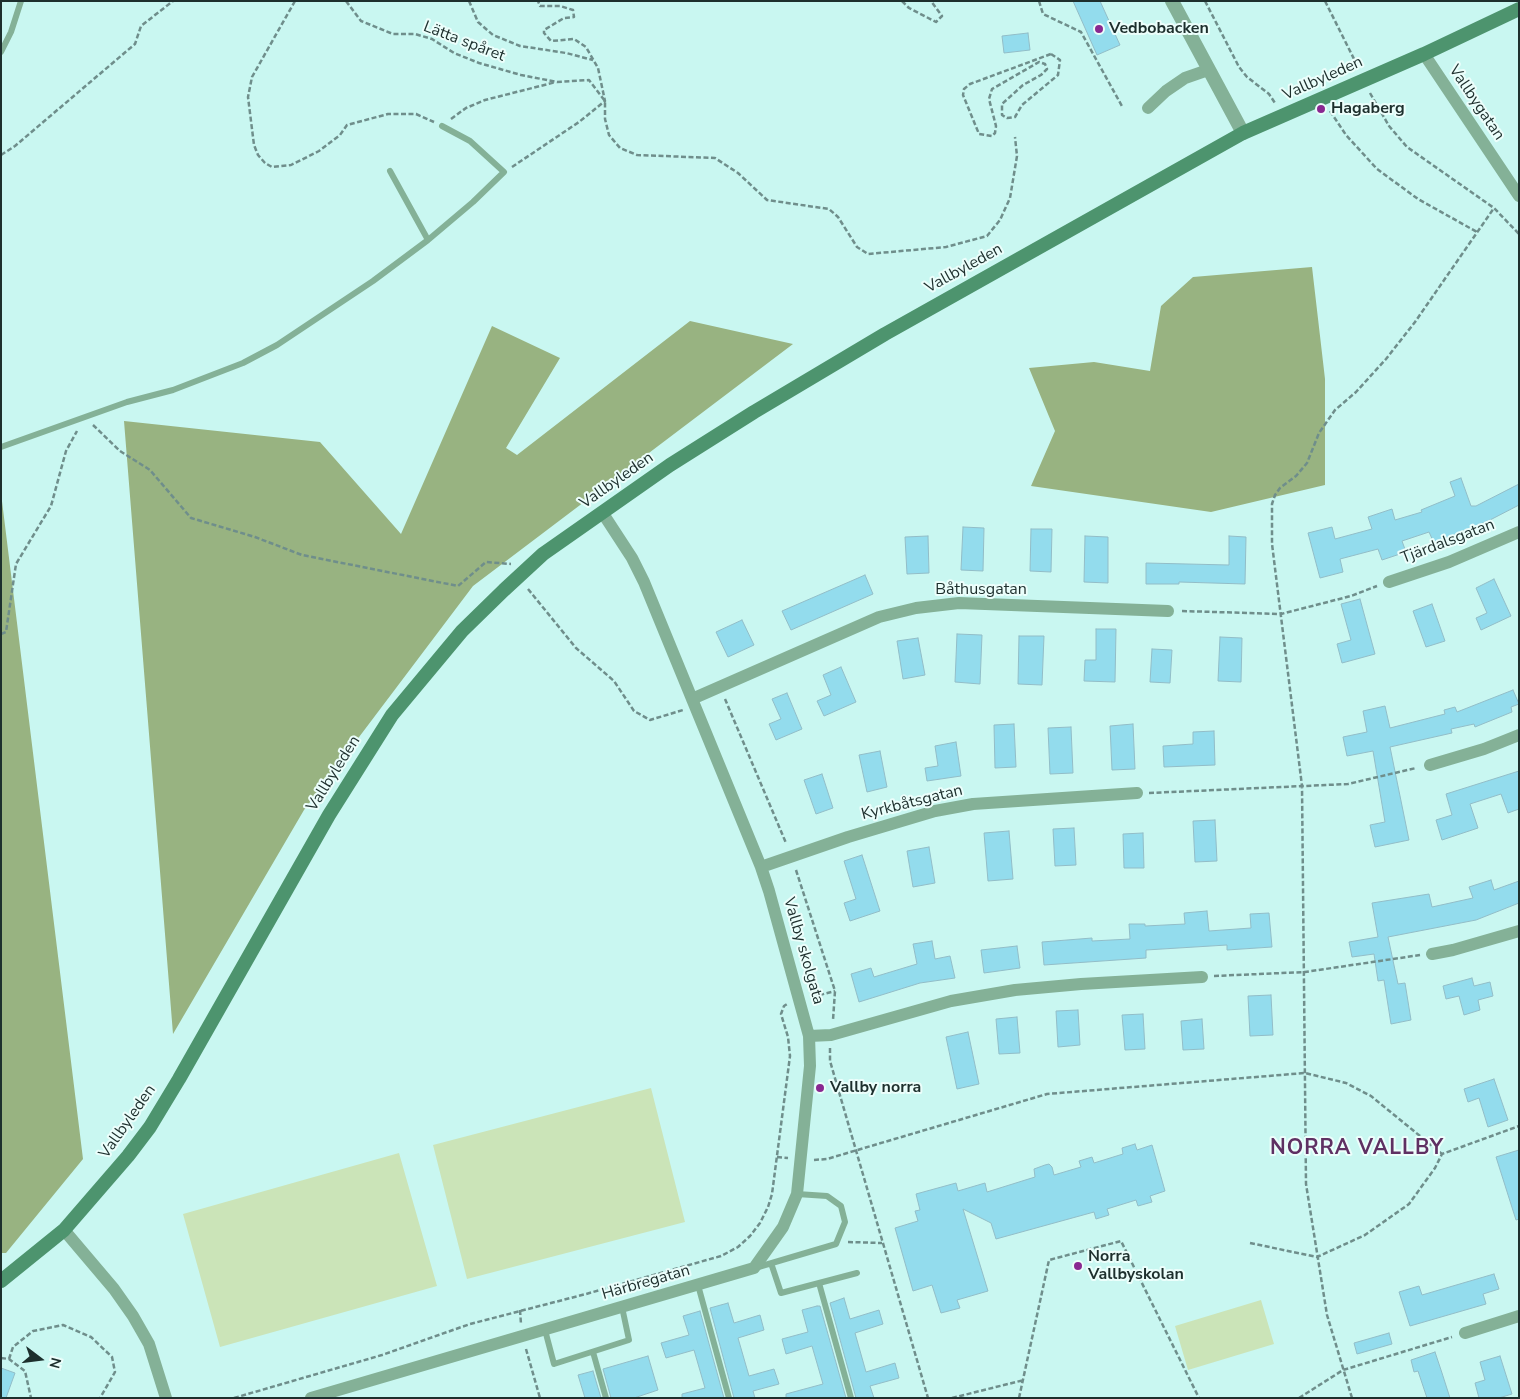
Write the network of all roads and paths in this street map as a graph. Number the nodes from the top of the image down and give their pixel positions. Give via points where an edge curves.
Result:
1 (21, 1) edge
2 (173, 1) edge
3 (295, 1) edge
4 (346, 1) edge
5 (469, 1) edge
6 (538, 1) edge
7 (902, 1) edge
8 (931, 1) edge
9 (1039, 1) edge
10 (1172, 1) edge
11 (1205, 1) edge
12 (1325, 1) edge
13 (1519, 9) edge
14 (1, 52) edge
15 (1424, 54) junction
16 (593, 60) junction
17 (1357, 65) dead end
18 (1007, 70) joint
19 (1208, 70) junction
20 (558, 82) junction
21 (1369, 90) dead end
22 (605, 101) junction
23 (1123, 108) dead end
24 (1148, 108) dead end
25 (1328, 109) dead end
26 (1286, 114) junction
27 (442, 126) junction
28 (1243, 134) junction
29 (1015, 138) dead end
30 (1, 155) edge
31 (390, 171) dead end
32 (504, 172) junction
33 (1519, 196) edge
34 (1494, 208) junction
35 (1478, 232) junction
36 (1519, 234) edge
37 (428, 240) junction
38 (84, 417) junction
39 (1, 447) edge
40 (602, 512) junction
41 (1519, 532) edge
42 (511, 564) dead end
43 (1389, 582) joint
44 (528, 588) dead end
45 (1168, 611) joint
46 (1281, 614) junction
47 (1, 634) edge
48 (693, 702) junction
49 (1519, 735) edge
50 (1430, 765) joint
51 (1302, 786) junction
52 (1137, 793) joint
53 (761, 867) junction
54 (1519, 931) edge
55 (1432, 954) joint
56 (1305, 972) junction
57 (1202, 977) joint
58 (835, 991) dead end
59 (800, 1000) junction
60 (831, 1034) junction
61 (810, 1036) junction
62 (1306, 1073) junction
63 (1519, 1126) edge
64 (857, 1150) junction
65 (1442, 1154) junction
66 (777, 1157) junction
67 (801, 1159) junction
68 (797, 1194) junction
69 (64, 1230) junction
70 (882, 1243) junction
71 (1250, 1243) dead end
72 (836, 1244) junction
73 (1317, 1257) junction
74 (772, 1263) junction
75 (754, 1268) junction
76 (857, 1273) dead end
77 (1, 1281) edge
78 (819, 1283) junction
79 (698, 1285) junction
80 (622, 1307) junction
81 (520, 1310) junction
82 (1519, 1316) edge
83 (545, 1330) junction
84 (1465, 1333) joint
85 (523, 1337) junction
86 (592, 1352) junction
87 (1, 1358) edge
88 (9, 1359) junction
89 (1343, 1370) junction
90 (1024, 1380) junction
91 (31, 1398) edge
92 (100, 1398) edge
93 (166, 1398) edge
94 (234, 1398) edge
95 (312, 1398) edge
96 (540, 1398) edge
97 (606, 1398) edge
98 (729, 1398) edge
99 (851, 1398) edge
100 (928, 1398) edge
101 (952, 1398) edge
102 (1019, 1398) edge
103 (1199, 1398) edge
104 (1299, 1398) edge
105 (1352, 1398) edge

1 - 14 lane
2 - 30 path via 141,26 135,44
3 - 27 path via 252,77 248,97 254,145 265,163 272,167 291,165 319,151 340,135 347,125 388,114 416,114
4 - 20 path, Lätta spåret via 361,21 393,34 416,34 479,63
5 - 16 path via 478,22 493,34 520,46
6 - 16 path via 540,6 573,10 574,17 564,18 544,33 551,40 574,39 586,46
7 - 8 path via 936,22 942,16
9 - 23 path via 1043,14 1081,32
10 - 19 street
11 - 26 path via 1247,77 1269,94 1275,103 1281,104
12 - 17 path
13 - 15 main road, Vallbyleden
15 - 26 main road, Vallbyleden
15 - 33 street, Vallbygatan
16 - 22 path via 598,68
18 - 18 path via 1050,54 1060,60 1058,74 1022,105 1015,117 1002,115 1002,104 1023,84 1041,75 1047,69 1045,64 1039,62 992,89 989,99 995,133 985,137 979,134 963,95 964,89
19 - 24 street via 1186,78
19 - 28 street
20 - 22 path, Lätta spåret via 589,80
20 - 27 path via 485,100 466,108
21 - 34 path via 1389,126 1407,147
22 - 29 path via 609,136 620,148 638,155 715,158 767,200 829,209 857,247 868,254 946,247 987,236 1000,220 1010,198
22 - 32 path
25 - 35 path via 1346,135 1377,169 1418,198
26 - 28 main road, Vallbyleden
27 - 32 lane via 470,141
28 - 40 main road, Vallbyleden via 884,334 754,412
31 - 37 lane
32 - 37 lane
34 - 35 path
34 - 36 path
35 - 46 path via 1386,359 1335,410 1319,433 1307,463 1275,495 1272,544
37 - 38 lane via 303,328 243,363 173,390
38 - 39 lane
38 - 42 path via 120,451 150,470 191,518 302,555 458,586 486,562
38 - 47 path via 66,451 51,506 16,564 6,632
40 - 48 street, Vallby skolgata via 644,582
40 - 69 main road, Vallbyleden via 544,554 504,590 438,658 392,715 329,815 150,1127
41 - 43 street, Tjärdalsgatan via 1450,562
43 - 46 path via 1351,596
44 - 48 path via 576,648 614,681 634,712 650,720
45 - 46 path
45 - 48 street, Båthusgatan via 959,603 916,608 870,620
46 - 51 path
48 - 53 street, Vallby skolgata
49 - 50 street
50 - 51 path via 1348,784
51 - 52 path
51 - 56 path
52 - 53 street, Kyrkbåtsgatan via 973,804 935,811 848,836
53 - 59 street, Vallby skolgata
54 - 55 street
55 - 56 path
56 - 57 path
56 - 62 path
57 - 60 street via 1015,990 951,1001
58 - 59 path
59 - 61 street, Vallby skolgata
59 - 66 path via 784,1006 781,1014 790,1056
60 - 61 street
60 - 64 path via 830,1061
61 - 67 street
62 - 64 path via 1047,1094
62 - 65 path via 1333,1079 1371,1096
62 - 73 path via 1306,1184
63 - 65 path
64 - 67 path via 827,1159
64 - 70 path
65 - 73 path via 1409,1204 1366,1235
66 - 67 path
66 - 81 path via 768,1208 750,1236 738,1247 721,1256
67 - 68 street
68 - 72 lane via 827,1196 841,1206 845,1222
68 - 75 street via 783,1227
69 - 77 main road, Vallbyleden
69 - 93 street via 133,1316 149,1344
70 - 72 path via 853,1241
70 - 100 path
71 - 73 path
72 - 74 lane
73 - 89 path
74 - 75 lane
74 - 78 lane via 781,1293
75 - 79 street, Härbregatan
76 - 78 lane
78 - 99 lane
79 - 80 street, Härbregatan
79 - 98 lane
80 - 83 street, Härbregatan
80 - 86 lane via 629,1340
81 - 85 path
81 - 94 path
82 - 84 street
83 - 85 street, Härbregatan
83 - 86 lane via 554,1364
84 - 89 path
85 - 95 street, Härbregatan
85 - 96 path
86 - 97 lane
87 - 88 path
88 - 91 path via 25,1371
88 - 92 path via 12,1347 33,1331 63,1325 91,1337 112,1357 115,1372
89 - 104 path
89 - 105 path
90 - 101 path
90 - 102 path
90 - 103 path via 1049,1260 1121,1241

